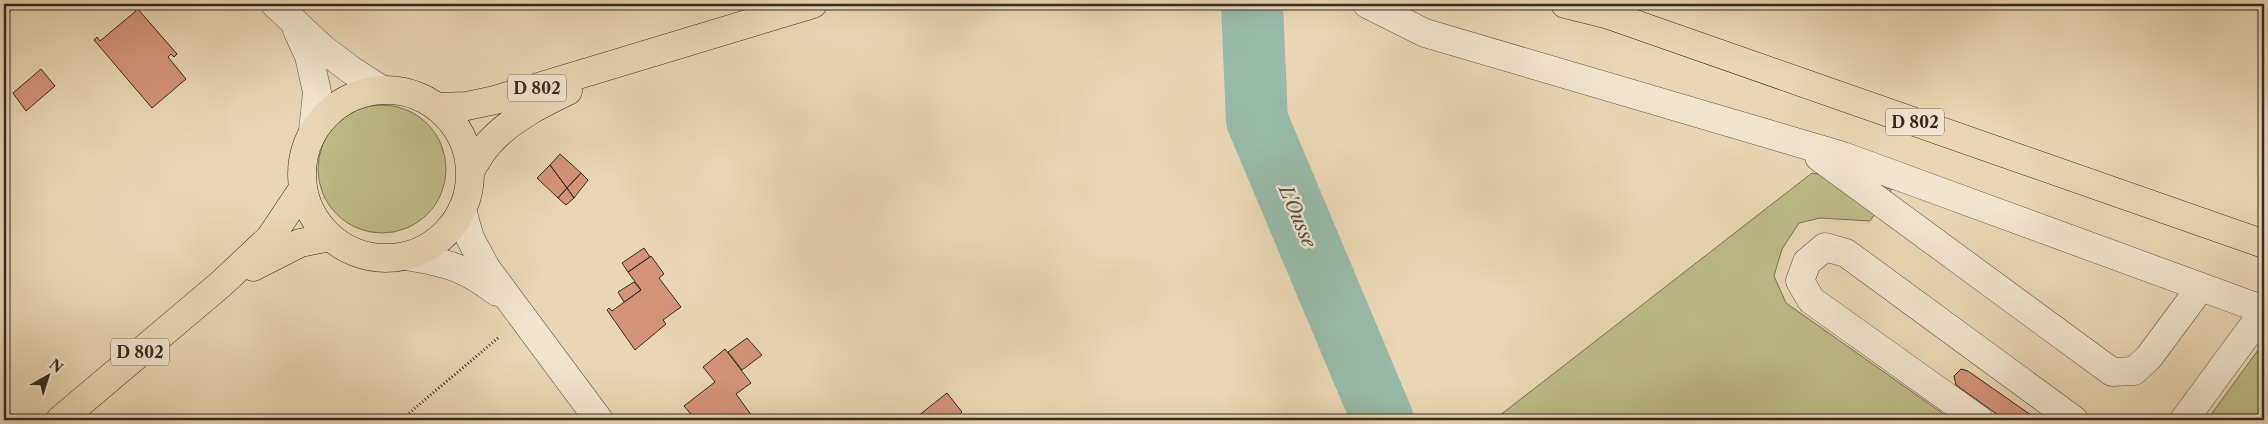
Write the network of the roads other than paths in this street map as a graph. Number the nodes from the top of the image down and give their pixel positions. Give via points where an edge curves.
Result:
1 (813, 4) edge
2 (1367, 4) edge
3 (1565, 4) edge
4 (284, 11) edge
5 (635, 58) junction
6 (382, 90) junction
7 (436, 107) junction
8 (313, 130) junction
9 (1802, 144) junction
10 (470, 171) junction
11 (302, 190) junction
12 (462, 210) junction
13 (330, 238) junction
14 (2264, 244) edge
15 (407, 256) junction
16 (220, 284) junction
17 (2201, 287) junction
18 (516, 310) junction
19 (2264, 310) edge
20 (60, 420) edge
21 (599, 420) edge
22 (1979, 420) edge
23 (2074, 420) edge
24 (2184, 420) edge

1 - 5 main road, D 802
2 - 9 street via 1425,33
3 - 14 main road, D 802 via 1609,15
4 - 6 street via 322,48
4 - 8 street via 309,56 316,92
5 - 7 main road, D 802 via 495,100 467,106
5 - 10 main road, D 802 via 542,104 505,128 488,143
6 - 7 main road via 402,92
6 - 8 main road via 355,96 339,105
7 - 10 main road via 454,125 462,140
8 - 11 main road via 301,170
9 - 17 street via 1843,156
9 - 17 street via 2112,372 2134,371 2149,357
10 - 12 main road
11 - 13 main road via 312,216
11 - 16 main road, D 802 via 270,238
12 - 15 main road via 449,230 430,246
12 - 18 street via 470,238 486,268
13 - 15 main road via 353,252 380,258
13 - 16 main road, D 802 via 300,243
15 - 18 street via 445,263 476,276
16 - 20 main road, D 802
17 - 19 street
18 - 21 street
19 - 24 street
22 - 23 street via 1810,300 1800,281 1807,262 1824,247 1846,253

